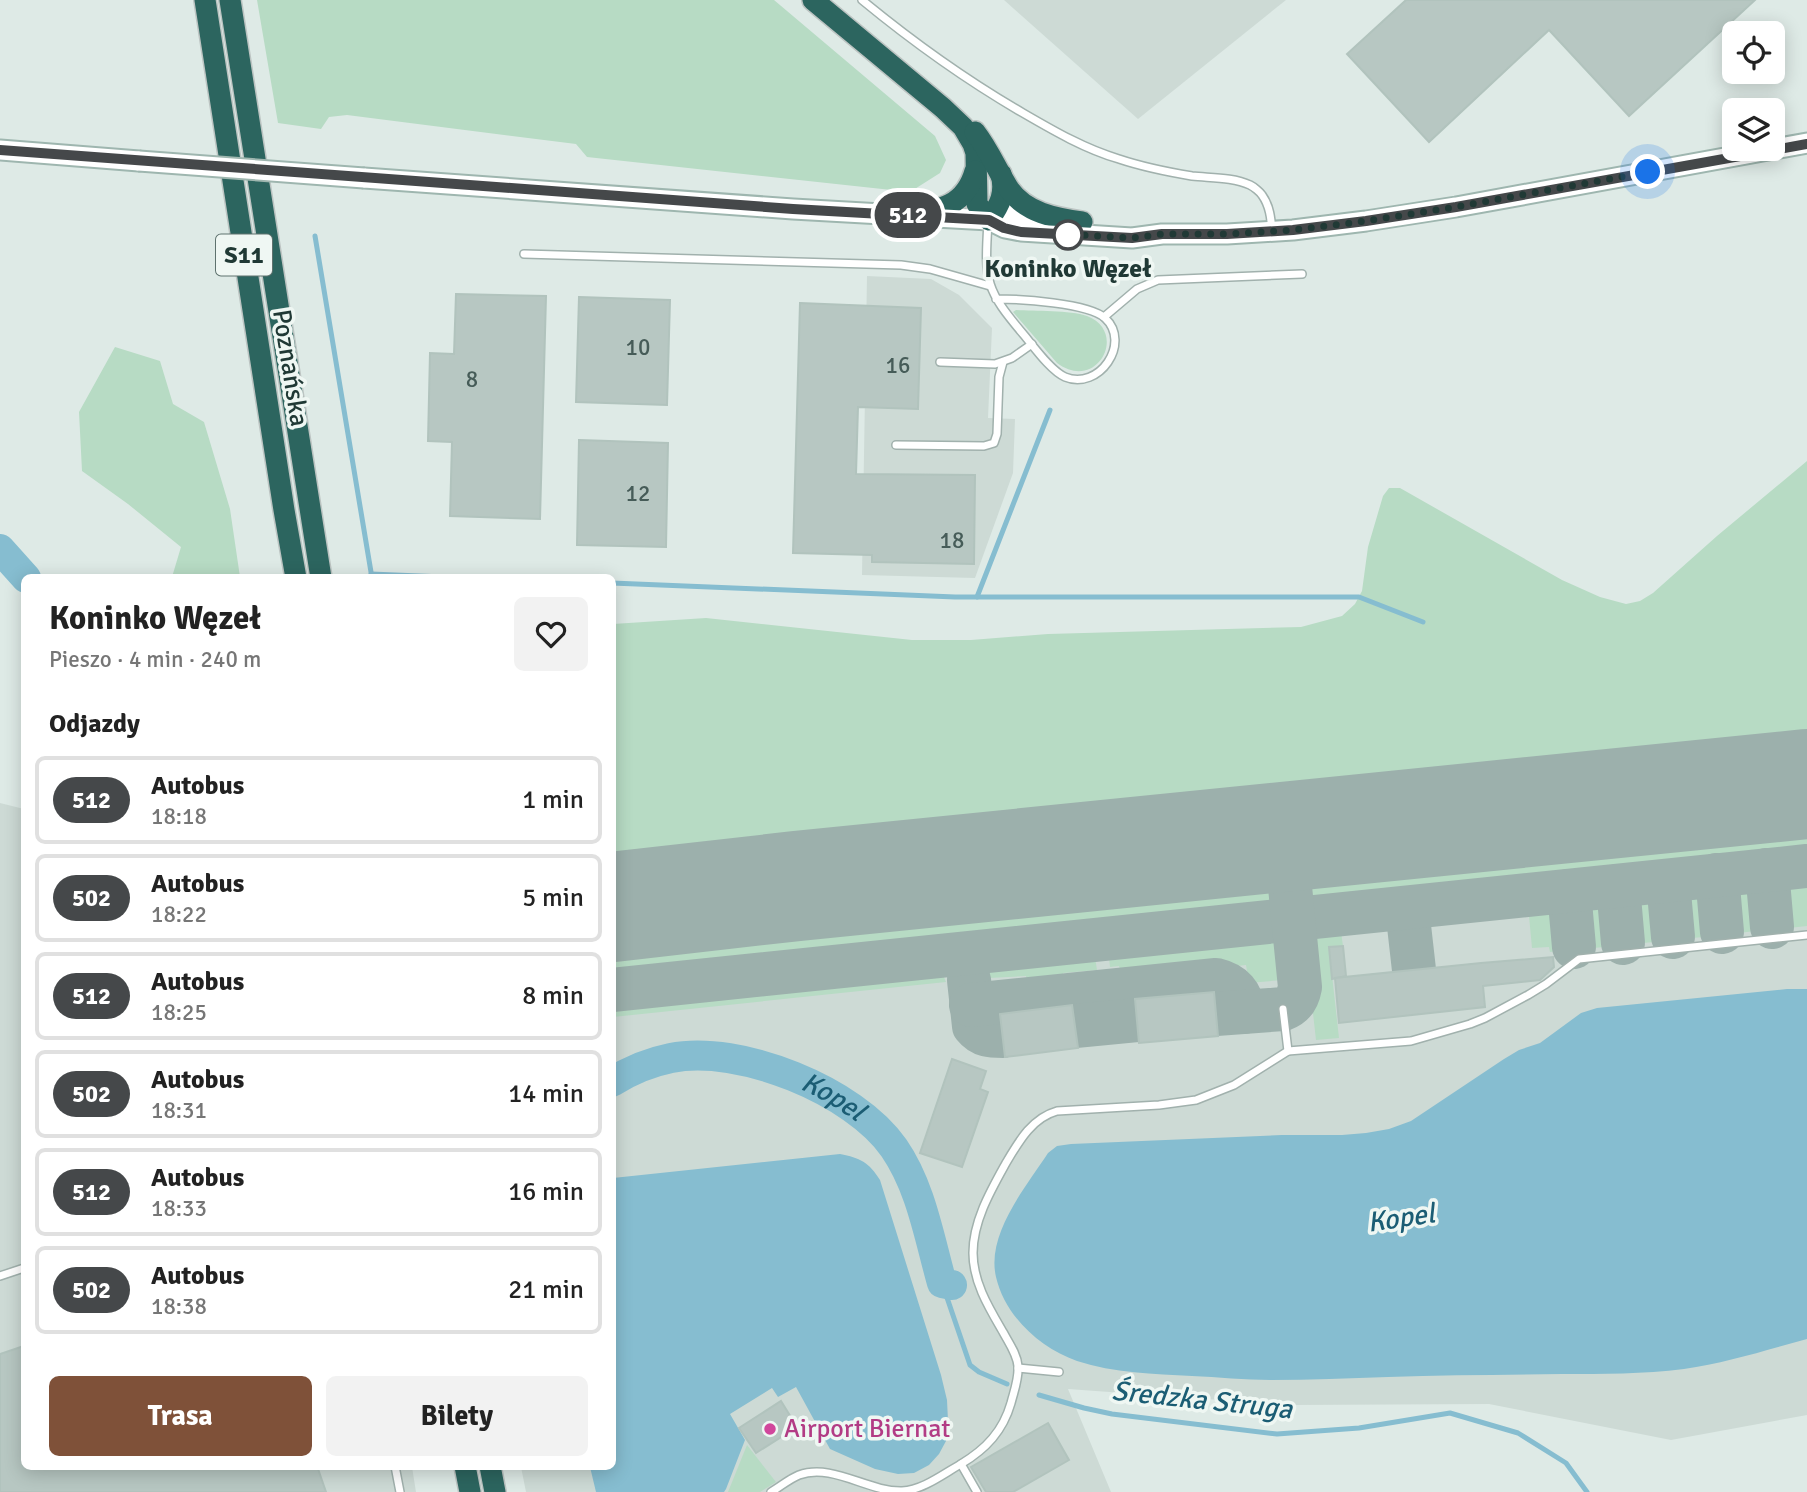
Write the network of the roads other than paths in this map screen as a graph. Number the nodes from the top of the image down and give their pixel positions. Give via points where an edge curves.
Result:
1 (205, 0) edge
2 (230, 0) edge
3 (813, 0) edge
4 (862, 0) edge
5 (943, 108) junction
6 (1807, 144) edge
7 (0, 150) edge
8 (975, 169) junction
9 (1002, 174) junction
10 (907, 215) junction
11 (989, 220) junction
12 (1082, 222) junction
13 (1272, 232) junction
14 (1162, 234) junction
15 (524, 254) dead end
16 (1302, 274) dead end
17 (990, 286) junction
18 (996, 299) junction
19 (1104, 317) junction
20 (1032, 344) junction
21 (940, 362) dead end
22 (1003, 362) junction
23 (896, 444) dead end
24 (295, 574) edge
25 (320, 574) edge
26 (1807, 935) edge
27 (1283, 1009) dead end
28 (1288, 1051) junction
29 (21, 1269) edge
30 (0, 1276) edge
31 (1018, 1368) junction
32 (1059, 1372) dead end
33 (961, 1464) junction
34 (396, 1470) edge
35 (466, 1470) edge
36 (491, 1470) edge
37 (400, 1492) edge
38 (470, 1492) edge
39 (495, 1492) edge
40 (771, 1492) edge
41 (977, 1492) edge

1 - 24 highway, Poznańska / S11
2 - 25 highway, Poznańska / S11
3 - 5 highway
4 - 13 lane via 959,74 1076,142 1138,165 1250,185 1270,211
5 - 8 highway via 970,137
5 - 9 highway via 975,132
6 - 13 street via 1456,207
7 - 10 street, bridge
8 - 10 highway via 956,201 941,209
8 - 11 highway via 977,204
9 - 11 highway via 1002,199
9 - 12 highway via 1016,197 1032,209
10 - 11 street
11 - 12 street via 1021,214
11 - 14 street via 1021,232 1132,238
11 - 17 lane via 986,263
12 - 14 street
13 - 14 street
15 - 17 lane via 901,265
16 - 19 lane via 1158,280 1137,289
17 - 18 lane
18 - 19 lane via 1080,307
18 - 20 lane
19 - 20 lane via 1111,327 1114,348 1109,362 1092,375 1066,377
20 - 22 lane
21 - 22 lane
22 - 23 lane via 994,443
26 - 28 lane via 1579,959 1528,995 1470,1024 1411,1041
27 - 28 lane
28 - 31 lane via 1234,1085 1196,1100 1057,1111 1028,1130 988,1198 973,1254 982,1295
29 - 30 lane
31 - 32 lane
31 - 33 lane via 1009,1408 998,1431
33 - 40 lane via 903,1491 811,1473
33 - 41 lane
34 - 37 lane
35 - 38 highway
36 - 39 highway

